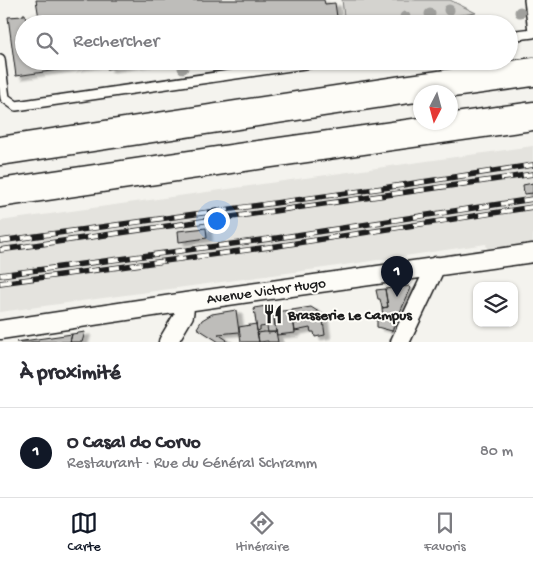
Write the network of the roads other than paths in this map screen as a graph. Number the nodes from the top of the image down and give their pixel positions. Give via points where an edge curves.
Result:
1 (529, 0) edge
2 (533, 32) edge
3 (518, 34) edge
4 (0, 60) edge
5 (262, 70) edge
6 (533, 72) edge
7 (533, 116) edge
8 (0, 151) edge
9 (0, 193) edge
10 (533, 252) edge
11 (436, 266) junction
12 (186, 302) junction
13 (0, 330) edge
14 (168, 342) edge
15 (400, 342) edge

1 - 2 lane
2 - 3 lane
4 - 5 lane via 5,98 16,106
6 - 8 highway
7 - 9 highway
10 - 11 street, Avenue Victor Hugo
11 - 12 street, Avenue Victor Hugo
11 - 15 street
12 - 13 street, Avenue Victor Hugo
12 - 14 street via 184,315

